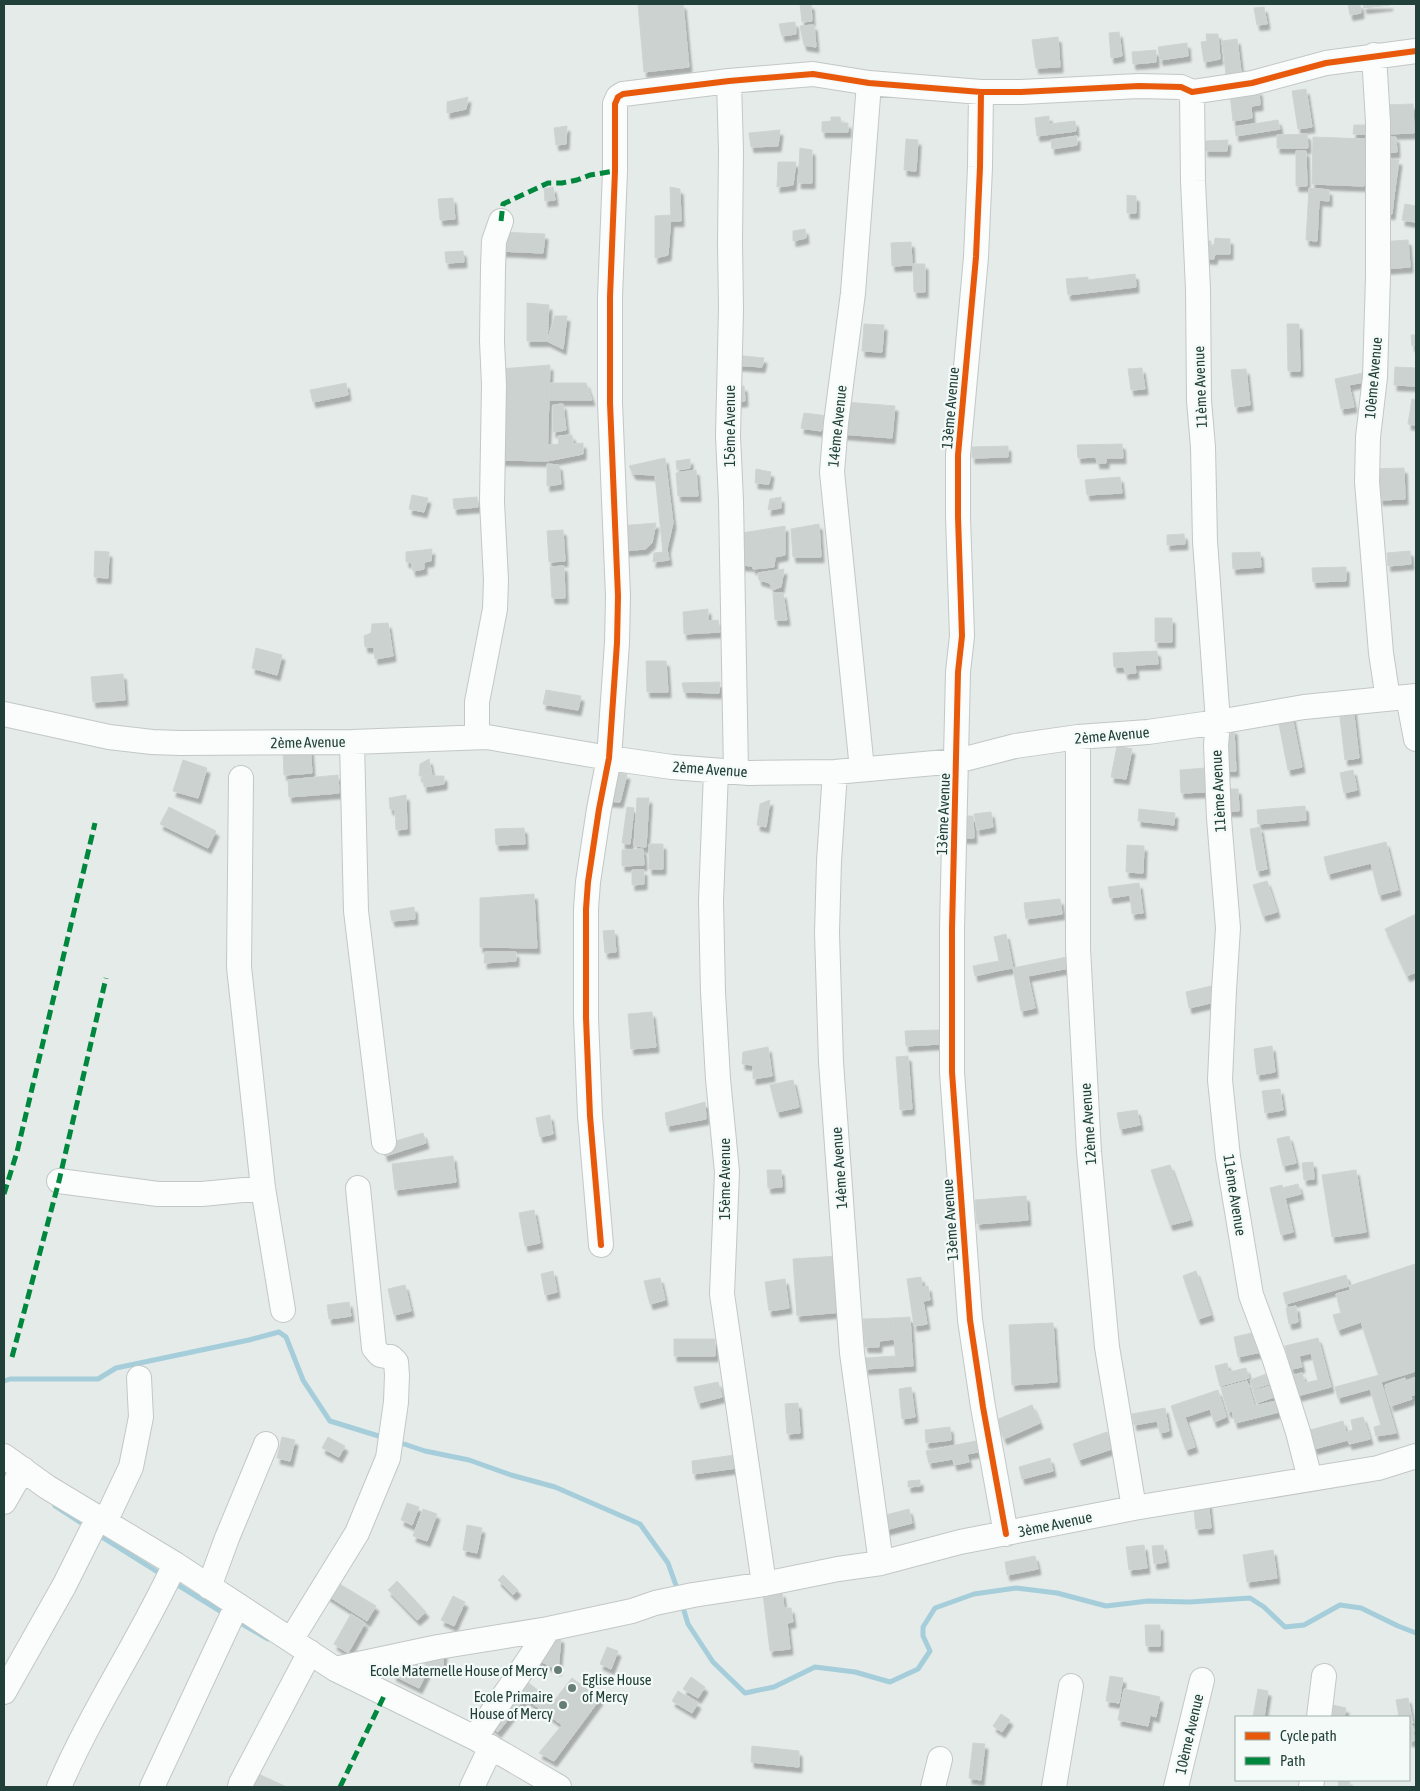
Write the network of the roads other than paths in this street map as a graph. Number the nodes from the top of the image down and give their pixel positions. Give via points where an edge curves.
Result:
1 (1416, 51) edge
2 (1374, 56) junction
3 (730, 80) junction
4 (869, 83) junction
5 (981, 92) junction
6 (1192, 92) junction
7 (501, 221) dead end
8 (1404, 697) edge
9 (4, 714) edge
10 (1218, 722) junction
11 (477, 737) junction
12 (1078, 737) junction
13 (1416, 739) edge
14 (352, 742) junction
15 (609, 758) junction
16 (957, 761) junction
17 (862, 769) junction
18 (726, 771) junction
19 (835, 772) junction
20 (241, 778) dead end
21 (384, 1142) dead end
22 (59, 1181) dead end
23 (263, 1188) junction
24 (358, 1188) dead end
25 (601, 1245) dead end
26 (283, 1310) dead end
27 (139, 1378) dead end
28 (266, 1444) dead end
29 (4, 1456) edge
30 (1416, 1456) edge
31 (23, 1470) junction
32 (1310, 1479) junction
33 (4, 1502) edge
34 (1134, 1508) junction
35 (102, 1520) junction
36 (1006, 1534) junction
37 (881, 1563) junction
38 (175, 1564) junction
39 (764, 1584) junction
40 (209, 1588) junction
41 (237, 1605) junction
42 (548, 1629) junction
43 (301, 1646) junction
44 (335, 1669) junction
45 (1324, 1676) dead end
46 (1202, 1680) dead end
47 (1071, 1686) dead end
48 (4, 1692) edge
49 (1319, 1716) edge
50 (483, 1743) junction
51 (940, 1759) dead end
52 (59, 1787) edge
53 (152, 1787) edge
54 (240, 1787) edge
55 (472, 1787) edge
56 (559, 1787) edge
57 (933, 1787) edge
58 (1054, 1787) edge
59 (1176, 1787) edge

1 - 2 street
2 - 6 street via 1326,63 1252,83
2 - 8 street, 10ème Avenue via 1378,122 1378,287 1376,368 1367,482 1381,652
3 - 4 street via 813,74
3 - 15 street via 623,94 616,104 610,403 618,596
3 - 18 street, 15ème Avenue via 728,436 731,501
4 - 5 street
4 - 17 street, 14ème Avenue via 853,293 832,472
5 - 6 street via 1139,86 1181,87
5 - 16 street, 13ème Avenue via 976,257 958,455 962,636 958,672
6 - 10 street, 11ème Avenue via 1199,401
7 - 11 street via 494,241 493,268 495,609 477,702
8 - 10 street, 2ème Avenue via 1304,707
8 - 13 street, 10ème Avenue
9 - 14 street, 2ème Avenue via 109,737 152,742
10 - 12 street, 2ème Avenue
10 - 32 street, 11ème Avenue via 1218,808 1228,928 1220,1080 1228,1157 1251,1295 1274,1357
11 - 14 street, 2ème Avenue
11 - 15 street, 2ème Avenue
12 - 16 street, 2ème Avenue via 1015,746
12 - 34 street, 12ème Avenue via 1078,949 1089,1152 1107,1347
14 - 21 street via 356,911
15 - 18 street, 2ème Avenue
15 - 25 street via 586,909 590,1116
16 - 17 street, 2ème Avenue
16 - 36 street, 13ème Avenue via 952,929 953,1082 970,1320
17 - 19 street, 2ème Avenue
18 - 19 street, 2ème Avenue
18 - 39 street, 15ème Avenue via 712,901 713,992 727,1172 722,1294
19 - 37 street, 14ème Avenue via 827,933 832,1062 852,1353
20 - 23 street via 239,967
22 - 23 street via 158,1194 202,1194
23 - 26 street
24 - 43 street via 374,1348 380,1355 391,1357 396,1362 396,1402 388,1458 357,1533
27 - 35 street via 141,1417 131,1467
28 - 40 street
29 - 31 street
30 - 32 street, 3ème Avenue via 1378,1468
31 - 33 street
31 - 35 street
32 - 34 street, 3ème Avenue
34 - 36 street, 3ème Avenue
35 - 38 street
35 - 48 street
36 - 37 street, 3ème Avenue via 960,1542
37 - 39 street, 3ème Avenue
38 - 40 street
38 - 52 street
39 - 42 street, 3ème Avenue via 693,1595
40 - 41 street
41 - 43 street
41 - 53 street
42 - 44 street, 3ème Avenue via 438,1647
42 - 50 street via 514,1684 490,1715
43 - 44 street
43 - 54 street
44 - 50 street
45 - 49 street
46 - 59 street, 10ème Avenue
47 - 58 street
50 - 55 street
50 - 56 street
51 - 57 street

